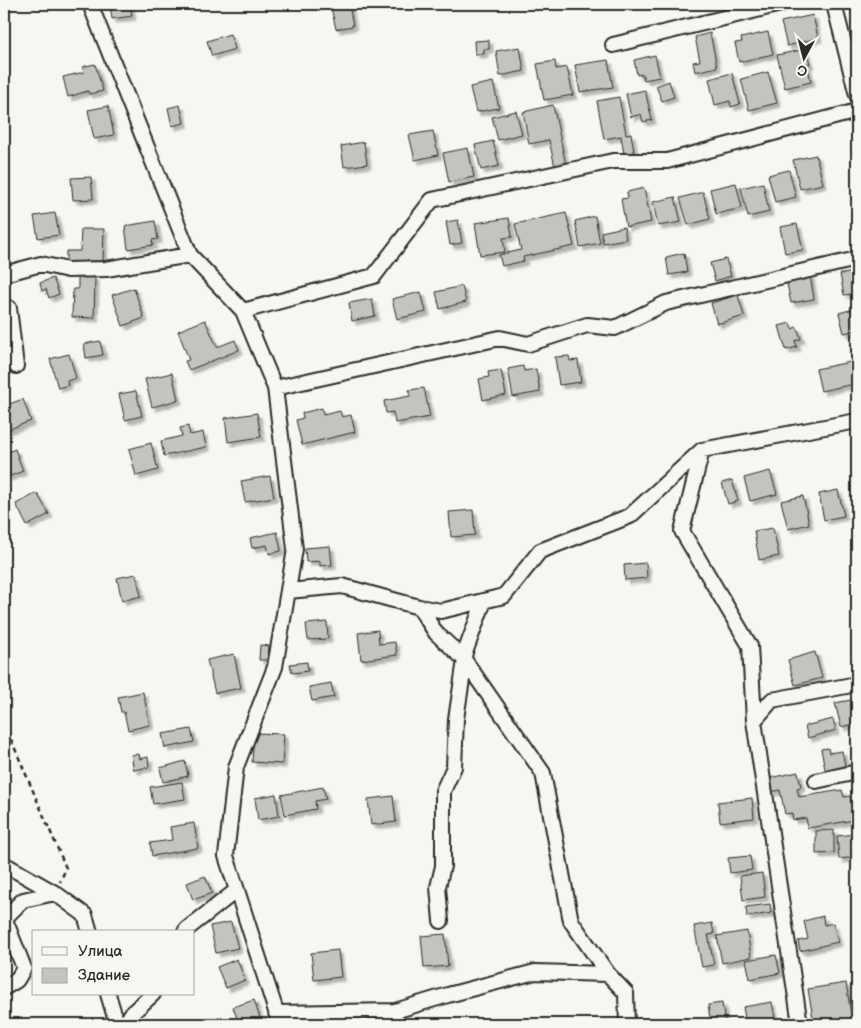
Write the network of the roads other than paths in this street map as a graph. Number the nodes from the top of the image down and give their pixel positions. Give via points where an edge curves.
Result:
1 (90, 4) edge
2 (781, 4) edge
3 (834, 4) edge
4 (612, 45) dead end
5 (857, 96) edge
6 (857, 112) edge
7 (190, 255) junction
8 (857, 259) edge
9 (4, 274) edge
10 (4, 306) edge
11 (243, 311) junction
12 (16, 366) dead end
13 (275, 388) junction
14 (857, 421) edge
15 (702, 450) junction
16 (288, 591) junction
17 (484, 601) junction
18 (419, 608) junction
19 (464, 659) junction
20 (857, 684) edge
21 (754, 721) junction
22 (857, 772) edge
23 (816, 781) dead end
24 (4, 864) edge
25 (237, 890) junction
26 (55, 893) junction
27 (4, 918) edge
28 (441, 921) dead end
29 (89, 930) edge
30 (186, 930) edge
31 (608, 974) junction
32 (4, 988) edge
33 (109, 996) edge
34 (151, 996) edge
35 (278, 1019) edge
36 (117, 1024) edge
37 (125, 1024) edge
38 (628, 1024) edge
39 (800, 1024) edge

1 - 7 street
2 - 4 street
3 - 5 street
6 - 11 street via 667,161 613,162 432,200 374,276
7 - 9 street via 106,269 68,270 42,264
7 - 11 street
8 - 13 street via 666,303 615,328 587,325 528,344 500,338
10 - 12 street via 9,308
11 - 13 street
13 - 16 street via 295,549
14 - 15 street
15 - 17 street via 630,516 540,551 504,596
15 - 21 street via 682,531 750,646
16 - 18 street via 342,586
16 - 25 street via 275,668 236,768 226,856
17 - 18 street via 441,611
17 - 19 street
18 - 19 street via 436,633
19 - 28 street via 454,767 442,791 443,866 438,887
19 - 31 street via 543,773 571,921
20 - 21 street via 772,700
21 - 39 street
22 - 23 street
24 - 26 street
25 - 30 street
25 - 35 street
26 - 27 street via 23,900
26 - 29 street via 85,915
27 - 32 street via 24,968 17,980
31 - 35 street via 535,972 395,1011
31 - 38 street via 626,993
33 - 36 street
34 - 37 street

